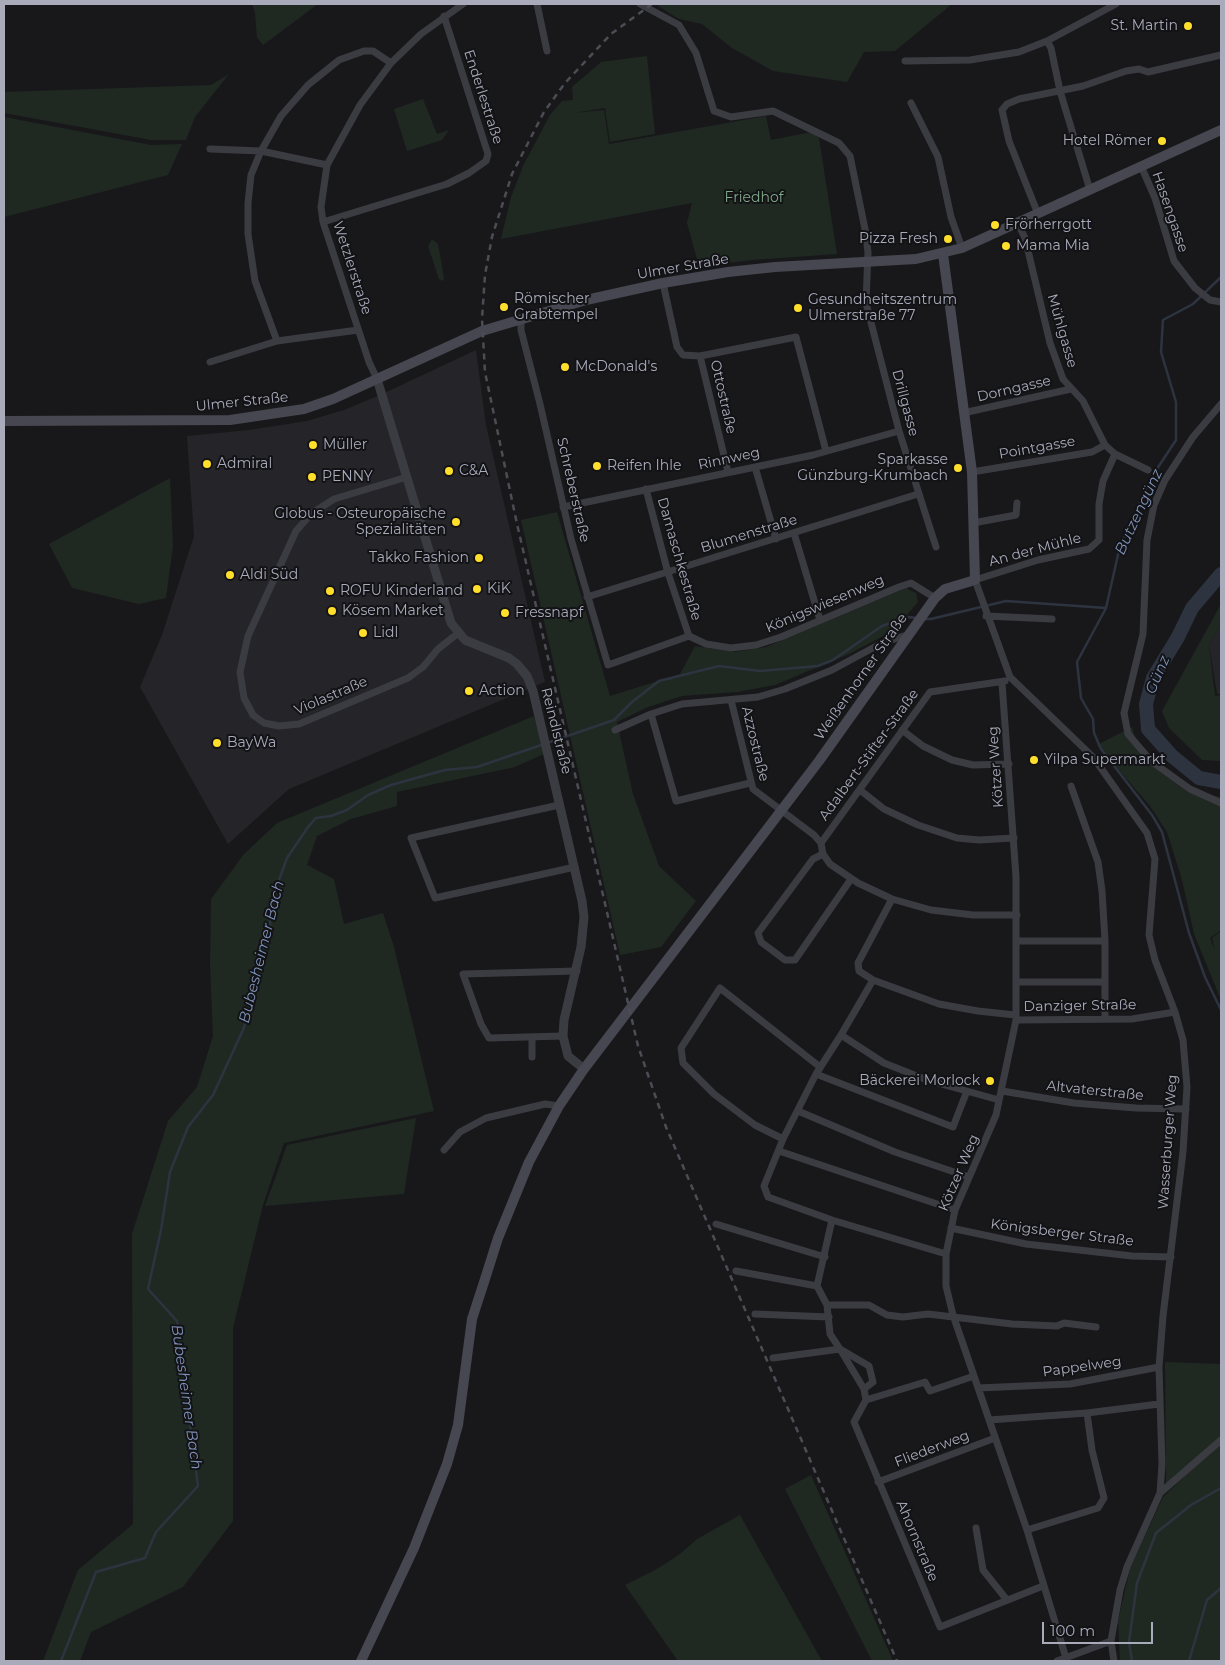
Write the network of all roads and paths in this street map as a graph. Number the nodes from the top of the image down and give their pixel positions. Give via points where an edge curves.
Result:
1 (463, 4) edge
2 (537, 4) edge
3 (640, 4) edge
4 (1116, 4) edge
5 (444, 16) junction
6 (1047, 41) junction
7 (547, 51) dead end
8 (1221, 55) edge
9 (905, 61) dead end
10 (391, 63) junction
11 (1060, 91) junction
12 (911, 103) dead end
13 (1221, 130) edge
14 (210, 149) dead end
15 (260, 151) junction
16 (327, 165) junction
17 (1141, 166) junction
18 (1090, 190) junction
19 (1038, 214) junction
20 (323, 222) junction
21 (1018, 224) junction
22 (962, 248) junction
23 (942, 254) junction
24 (866, 263) junction
25 (663, 283) junction
26 (1221, 302) edge
27 (521, 319) junction
28 (358, 330) junction
29 (277, 341) junction
30 (700, 356) junction
31 (210, 362) dead end
32 (377, 379) junction
33 (1071, 389) junction
34 (1221, 404) edge
35 (963, 413) junction
36 (4, 421) edge
37 (900, 431) junction
38 (1105, 445) junction
39 (826, 452) junction
40 (1115, 454) junction
41 (755, 467) junction
42 (1148, 470) dead end
43 (728, 472) junction
44 (972, 472) junction
45 (407, 477) junction
46 (646, 489) junction
47 (918, 494) junction
48 (1017, 503) dead end
49 (563, 507) junction
50 (973, 523) junction
51 (794, 533) junction
52 (776, 539) junction
53 (936, 547) dead end
54 (668, 572) junction
55 (975, 580) junction
56 (587, 597) junction
57 (934, 598) junction
58 (985, 613) junction
59 (1052, 619) dead end
60 (820, 620) junction
61 (457, 634) junction
62 (689, 636) junction
63 (907, 636) junction
64 (1010, 677) junction
65 (1002, 683) junction
66 (731, 700) junction
67 (651, 714) junction
68 (616, 730) dead end
69 (902, 730) junction
70 (1008, 764) junction
71 (750, 783) junction
72 (1071, 786) dead end
73 (860, 790) junction
74 (1221, 803) edge
75 (560, 805) junction
76 (780, 810) junction
77 (1014, 838) junction
78 (821, 843) junction
79 (823, 854) junction
80 (575, 866) junction
81 (852, 879) junction
82 (892, 899) junction
83 (1017, 915) junction
84 (1105, 941) junction
85 (1017, 942) junction
86 (576, 971) junction
87 (873, 980) junction
88 (1016, 982) junction
89 (1104, 982) junction
90 (1175, 1012) junction
91 (1015, 1018) junction
92 (1105, 1020) junction
93 (841, 1035) junction
94 (563, 1036) junction
95 (532, 1037) junction
96 (532, 1057) dead end
97 (820, 1067) junction
98 (584, 1069) junction
99 (816, 1074) junction
100 (967, 1091) junction
101 (1002, 1091) junction
102 (999, 1100) junction
103 (559, 1106) junction
104 (1186, 1110) junction
105 (798, 1111) junction
106 (783, 1139) junction
107 (444, 1150) dead end
108 (779, 1151) junction
109 (969, 1177) junction
110 (955, 1210) junction
111 (832, 1220) junction
112 (716, 1224) dead end
113 (951, 1228) junction
114 (946, 1254) junction
115 (825, 1257) junction
116 (1171, 1257) junction
117 (736, 1272) dead end
118 (817, 1286) junction
119 (827, 1305) junction
120 (755, 1314) dead end
121 (953, 1315) junction
122 (829, 1317) junction
123 (1096, 1327) dead end
124 (840, 1349) junction
125 (773, 1358) dead end
126 (1159, 1367) junction
127 (974, 1376) junction
128 (978, 1388) junction
129 (864, 1389) junction
130 (866, 1400) junction
131 (1159, 1404) junction
132 (1087, 1413) junction
133 (989, 1420) junction
134 (995, 1438) junction
135 (1221, 1440) edge
136 (878, 1482) junction
137 (1160, 1494) junction
138 (976, 1528) dead end
139 (1027, 1530) junction
140 (1044, 1586) junction
141 (1007, 1600) junction
142 (1110, 1641) junction
143 (1066, 1658) junction
144 (362, 1661) edge
145 (1057, 1661) edge
146 (1114, 1661) edge

1 - 5 street, Wetzlerstraße
2 - 7 street
3 - 24 street, Drillgasse via 679,25 696,53 714,110 730,117 773,110 839,143 853,165 865,229
4 - 6 street
5 - 10 street, Wetzlerstraße
5 - 20 street, Enderlestraße via 488,154 486,161 447,184
6 - 9 street via 1005,55 970,60
6 - 11 street
8 - 11 street via 1148,72 1139,69 1126,71
10 - 15 street via 373,51 339,60 308,85 281,116
10 - 16 street, Wetzlerstraße via 360,105
11 - 18 street
11 - 19 street via 1012,101 1002,110 1013,153
12 - 22 street via 938,157 951,217
13 - 17 main road, Ulmer Straße
14 - 15 street
15 - 16 street
15 - 29 street via 251,175 248,234 255,282
16 - 20 street, Wetzlerstraße via 321,208
17 - 18 main road, Ulmer Straße
17 - 26 street, Hasengasse via 1155,198 1174,262 1195,288 1210,300
18 - 19 main road, Ulmer Straße
19 - 21 main road, Ulmer Straße
20 - 28 street, Wetzlerstraße
21 - 22 main road, Ulmer Straße
21 - 33 street, Mühlgasse via 1025,238 1057,364 1063,380
22 - 23 main road, Ulmer Straße
23 - 24 main road, Ulmer Straße
23 - 35 main road
24 - 25 main road, Ulmer Straße via 775,267
24 - 37 street, Drillgasse via 866,303
25 - 27 main road, Ulmer Straße via 580,301
25 - 30 street via 678,350 687,356
27 - 32 main road, Ulmer Straße via 482,332
27 - 49 street, Schreberstraße
28 - 29 street
28 - 32 street, Wetzlerstraße
29 - 31 street
30 - 39 street via 796,336
30 - 43 street, Ottostraße
32 - 36 main road, Ulmer Straße via 333,399 284,414 230,420
32 - 45 street
33 - 35 street, Dorngasse
33 - 38 street, Mühlgasse via 1087,406
34 - 74 street via 1193,436 1165,480 1154,505 1147,540 1143,634 1124,713 1128,734 1151,761 1176,780
35 - 44 main road
37 - 39 street, Rinnweg
37 - 47 street, Drillgasse
38 - 40 street, Mühlgasse
38 - 44 street, Pointgasse via 1092,452
39 - 41 street, Rinnweg
40 - 42 street, Mühlgasse
40 - 55 street, An der Mühle via 1103,481 1099,540 1089,549 1038,560
41 - 43 street, Rinnweg
41 - 52 street
43 - 46 street, Rinnweg
44 - 50 main road
45 - 61 street via 443,599
45 - 61 street, Violastraße via 334,499 311,514 296,531 248,636 240,672 244,698 253,715 264,723 279,726 299,724 408,678
46 - 49 street, Rinnweg
46 - 54 street, Damaschkestraße
47 - 51 street, Blumenstraße
47 - 53 street, Drillgasse
48 - 50 street via 1016,515
49 - 56 street, Schreberstraße
50 - 55 main road
51 - 52 street, Blumenstraße
51 - 60 street
52 - 54 street, Blumenstraße
54 - 56 street, Blumenstraße
54 - 62 street, Damaschkestraße
55 - 57 main road, Weißenhorner Straße via 945,590
55 - 58 street, Wasserburger Weg
56 - 62 street, Schreberstraße via 608,665
57 - 60 street, Königswiesenweg via 911,583
57 - 63 main road, Weißenhorner Straße
58 - 59 street
58 - 64 street, Wasserburger Weg
60 - 62 street, Königswiesenweg via 756,645 731,648 706,644
61 - 75 street, Reindlstraße via 464,640 509,658 522,670 533,691
63 - 66 street via 882,643 832,670 786,689
63 - 76 main road, Weißenhorner Straße via 819,761
64 - 65 street
64 - 90 street, Wasserburger Weg via 1087,750 1147,833 1154,859 1149,935
65 - 69 street, Adalbert-Stifter-Straße via 930,692
65 - 70 street, Kötzer Weg
66 - 67 street via 682,704
66 - 71 street, Azzostraße
67 - 68 street
67 - 71 street via 676,801
69 - 70 street via 923,746 952,760
69 - 73 street, Adalbert-Stifter-Straße
70 - 77 street, Kötzer Weg
71 - 76 street, Azzostraße via 752,789
72 - 84 street via 1098,863
73 - 77 street via 884,809 957,838
73 - 78 street, Adalbert-Stifter-Straße
75 - 80 street, Reindlstraße
75 - 80 street via 411,838 435,898
76 - 78 street, Azzostraße
76 - 98 main road, Weißenhorner Straße
77 - 83 street, Kötzer Weg
78 - 79 street
79 - 81 street via 830,864
79 - 81 street via 813,859 758,933 761,942 785,960 795,960
80 - 86 street, Reindlstraße via 584,917
81 - 82 street
82 - 83 street via 930,910
82 - 87 street via 858,963 859,971
83 - 85 street, Kötzer Weg
84 - 85 street
84 - 89 street
85 - 88 street, Kötzer Weg
86 - 94 street, Reindlstraße
86 - 95 street via 463,974 489,1038
87 - 91 street, Danziger Straße via 939,1004
87 - 93 street
88 - 89 street
88 - 91 street, Kötzer Weg
89 - 92 street
90 - 92 street, Danziger Straße
90 - 104 street, Wasserburger Weg via 1184,1052
91 - 92 street, Danziger Straße
91 - 101 street, Kötzer Weg
93 - 97 street
93 - 100 street via 884,1063
94 - 95 street
94 - 98 street, Reindlstraße via 568,1056
95 - 96 street
97 - 99 street
97 - 106 street via 720,988 681,1048 683,1064 714,1094 755,1125
98 - 103 main road, Weißenhorner Straße
99 - 100 street via 954,1127
99 - 105 street
100 - 102 street
101 - 102 street, Kötzer Weg
101 - 104 street, Altvaterstraße via 1074,1103
102 - 109 street, Kötzer Weg via 989,1136
103 - 107 street via 545,1104 486,1118 460,1132
103 - 144 main road, Weißenhorner Straße via 529,1162 482,1287 472,1319 458,1425 447,1464 414,1548
104 - 116 street, Wasserburger Weg
105 - 106 street
105 - 109 street via 895,1152
106 - 108 street
108 - 110 street
108 - 111 street via 764,1186 768,1197
109 - 110 street, Kötzer Weg
110 - 113 street, Kötzer Weg
111 - 114 street
111 - 115 street
112 - 115 street
113 - 114 street, Kötzer Weg
113 - 116 street, Königsberger Straße via 1034,1245
114 - 121 street, Kötzer Weg via 946,1286
115 - 118 street
116 - 126 street, Wasserburger Weg
117 - 118 street
118 - 119 street
119 - 121 street via 869,1305 887,1315
119 - 122 street
120 - 122 street
121 - 123 street via 1012,1324 1057,1326 1064,1323
121 - 127 street, Kötzer Weg
122 - 124 street via 830,1334
124 - 125 street
124 - 129 street
124 - 129 street via 869,1366 873,1382
126 - 128 street, Pappelweg via 1070,1384
126 - 131 street, Wasserburger Weg
127 - 128 street, Kötzer Weg
127 - 130 street via 930,1391 925,1382
128 - 133 street, Kötzer Weg
129 - 130 street
130 - 136 street, Ahornstraße via 854,1422
131 - 132 street
131 - 137 street, Wasserburger Weg
132 - 133 street
132 - 139 street via 1104,1498 1098,1508
133 - 134 street, Kötzer Weg
134 - 136 street, Fliederweg
134 - 139 street, Kötzer Weg
135 - 137 street, Wasserburger Weg
136 - 141 street, Ahornstraße via 940,1627
137 - 142 street, Wasserburger Weg via 1127,1567
138 - 141 street via 983,1570
139 - 140 street, Kötzer Weg
140 - 141 street, Ahornstraße
140 - 143 street, Kötzer Weg
142 - 143 street
142 - 146 street, Wasserburger Weg
143 - 145 street

